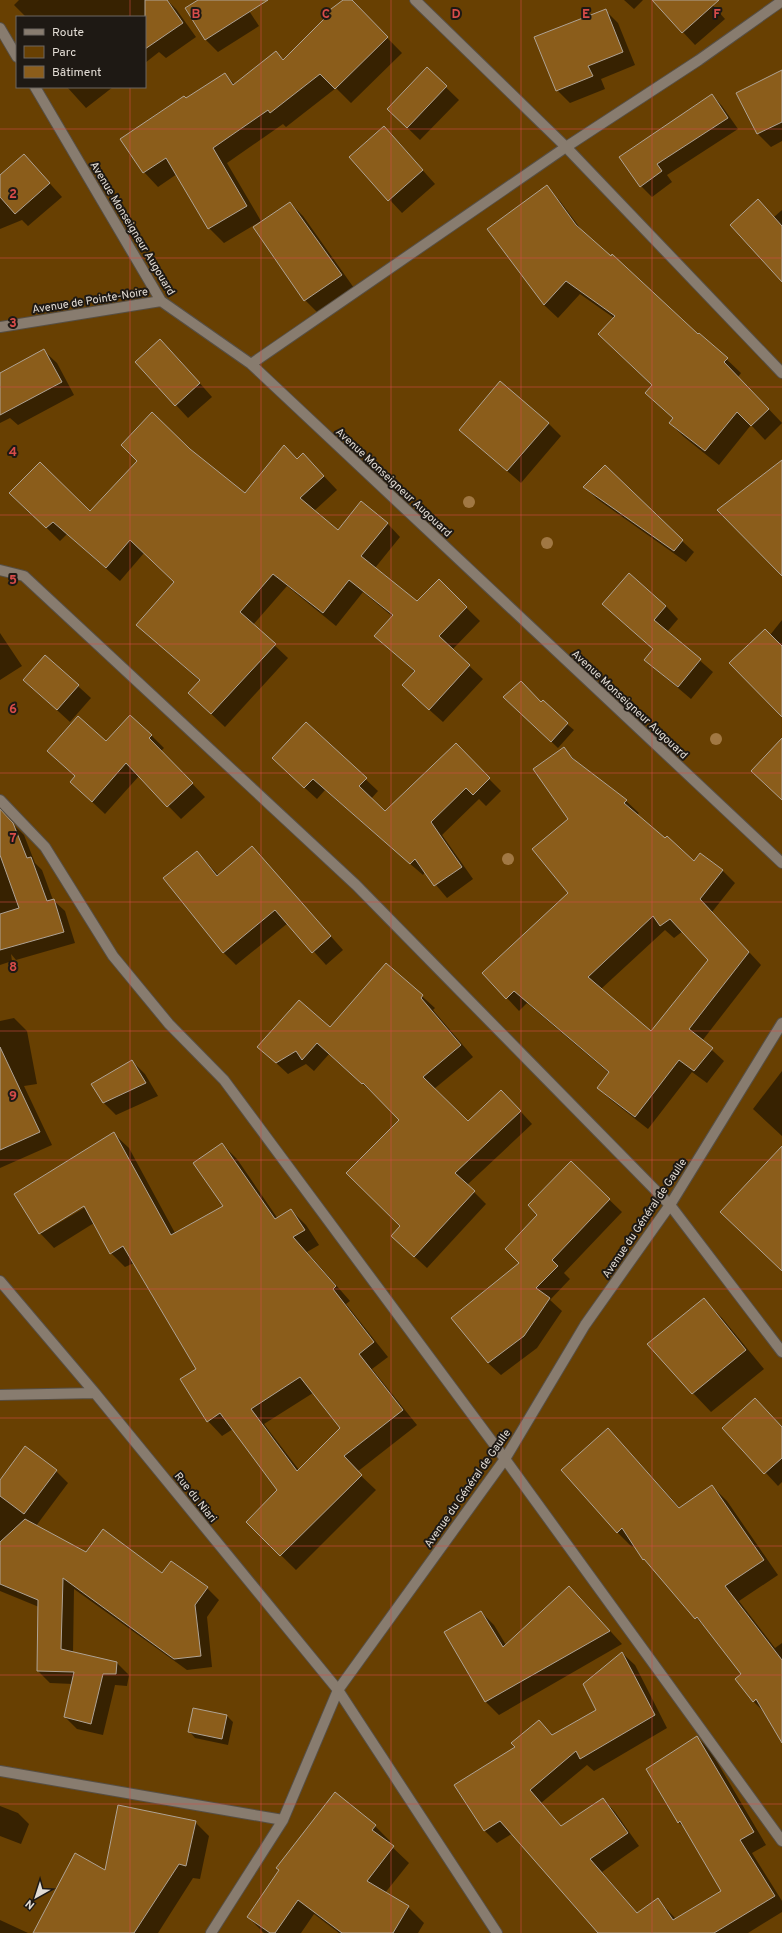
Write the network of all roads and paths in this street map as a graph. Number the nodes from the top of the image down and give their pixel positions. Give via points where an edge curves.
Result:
1 (415, 0) edge
2 (782, 2) edge
3 (0, 28) edge
4 (16, 55) edge
5 (36, 88) edge
6 (566, 146) junction
7 (161, 301) junction
8 (0, 328) edge
9 (252, 364) junction
10 (782, 373) edge
11 (0, 570) edge
12 (0, 800) edge
13 (782, 863) edge
14 (782, 1023) edge
15 (670, 1204) junction
16 (0, 1282) edge
17 (782, 1352) edge
18 (95, 1393) junction
19 (0, 1395) edge
20 (505, 1459) junction
21 (338, 1690) junction
22 (0, 1771) edge
23 (283, 1820) junction
24 (782, 1841) edge
25 (211, 1933) edge
26 (498, 1933) edge

1 - 6 street
2 - 6 street via 699,60
3 - 4 street
5 - 7 street, Avenue Monseigneur Augouard
6 - 9 street
6 - 10 street
7 - 8 street, Avenue de Pointe-Noire
7 - 9 street, Avenue Monseigneur Augouard
9 - 13 street, Avenue Monseigneur Augouard
11 - 15 street via 24,576 356,885
12 - 20 street via 45,847 113,956 169,1024 224,1080
14 - 15 street, Avenue du Général de Gaulle
15 - 17 street
15 - 20 street, Avenue du Général de Gaulle via 585,1325
16 - 18 street, Rue du Niari
18 - 19 street
18 - 21 street, Rue du Niari
20 - 21 street, Avenue du Général de Gaulle
20 - 24 street
21 - 23 street, Avenue du Général de Gaulle
21 - 26 street, Rue du Niari
22 - 23 street
23 - 25 street, Avenue du Général de Gaulle

